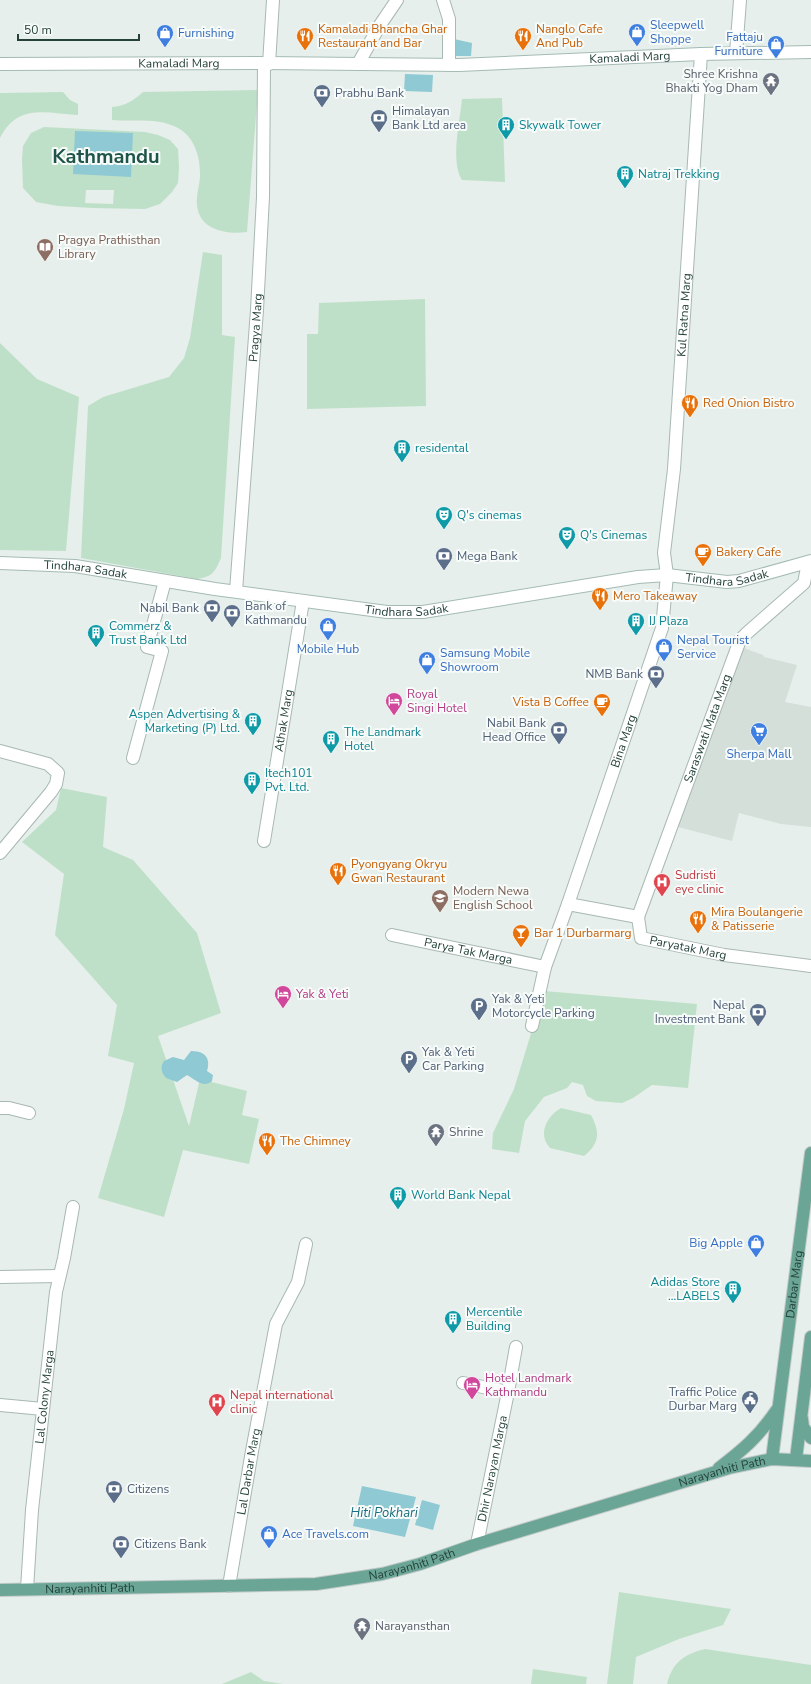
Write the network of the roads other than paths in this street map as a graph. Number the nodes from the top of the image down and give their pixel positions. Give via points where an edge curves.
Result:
1 (273, 0) edge
2 (397, 0) edge
3 (443, 0) edge
4 (740, 0) edge
5 (811, 52) edge
6 (736, 53) junction
7 (701, 54) junction
8 (266, 63) junction
9 (0, 64) edge
10 (358, 64) junction
11 (449, 65) junction
12 (810, 561) edge
13 (0, 563) edge
14 (667, 575) junction
15 (165, 581) junction
16 (236, 591) junction
17 (303, 601) junction
18 (0, 751) edge
19 (133, 758) dead end
20 (264, 842) dead end
21 (0, 853) edge
22 (568, 904) junction
23 (638, 917) junction
24 (392, 935) dead end
25 (811, 966) edge
26 (545, 967) junction
27 (532, 1026) dead end
28 (0, 1108) edge
29 (29, 1113) dead end
30 (811, 1153) edge
31 (73, 1207) dead end
32 (306, 1244) dead end
33 (59, 1276) junction
34 (0, 1277) edge
35 (811, 1337) edge
36 (516, 1347) dead end
37 (463, 1383) dead end
38 (508, 1392) junction
39 (0, 1405) edge
40 (43, 1409) junction
41 (778, 1409) junction
42 (802, 1410) junction
43 (811, 1438) edge
44 (772, 1459) junction
45 (796, 1459) junction
46 (811, 1461) edge
47 (713, 1473) junction
48 (477, 1544) junction
49 (229, 1586) junction
50 (27, 1589) junction
51 (0, 1590) edge

1 - 8 street, Pragya Marg
2 - 10 street via 380,24
3 - 11 street via 449,19
4 - 6 street
5 - 6 street, Kamaladi Marg
6 - 7 street, Kamaladi Marg
7 - 11 street, Kamaladi Marg
7 - 14 street, Kul Ratna Marg via 674,468 664,553
8 - 9 street, Kamaladi Marg
8 - 10 street, Kamaladi Marg
8 - 16 street, Pragya Marg via 257,310
10 - 11 street, Kamaladi Marg
12 - 14 street, Tindhara Sadak via 739,581
12 - 23 street, Saraswati Mata Marg via 804,583 740,640
13 - 15 street, Tindhara Sadak via 75,566
14 - 17 street, Tindhara Sadak via 638,577 423,612 387,612
14 - 22 street, Bina Marg via 662,628
15 - 16 street, Tindhara Sadak
15 - 19 street via 147,647 162,651
16 - 17 street, Tindhara Sadak
17 - 20 street, Athak Marg
18 - 21 street via 48,764 58,773 51,792
22 - 23 street
22 - 26 street
23 - 25 street, Paryatak Marg via 641,938 724,955
24 - 26 street, Parya Tak Marga
26 - 27 street
28 - 29 street
30 - 41 main road, Darbar Marg
31 - 33 street, Lal Colony Marga
32 - 49 street, Lal Darbar Marg via 298,1282 276,1324
33 - 34 street
33 - 40 street, Lal Colony Marga
35 - 42 main road
36 - 38 street, Dhir Narayan Marga
37 - 38 street
38 - 48 street, Dhir Narayan Marga
39 - 40 street
40 - 50 street, Lal Colony Marga via 32,1510
41 - 44 main road, Darbar Marg
41 - 47 main road via 744,1449
42 - 43 main road via 803,1427
42 - 45 main road
44 - 45 main road, Narayanhiti Path
44 - 47 main road, Narayanhiti Path
45 - 46 main road, Narayanhiti Path
47 - 48 main road, Narayanhiti Path
48 - 49 main road, Narayanhiti Path via 382,1574 316,1584
49 - 50 main road, Narayanhiti Path
50 - 51 main road, Narayanhiti Path

